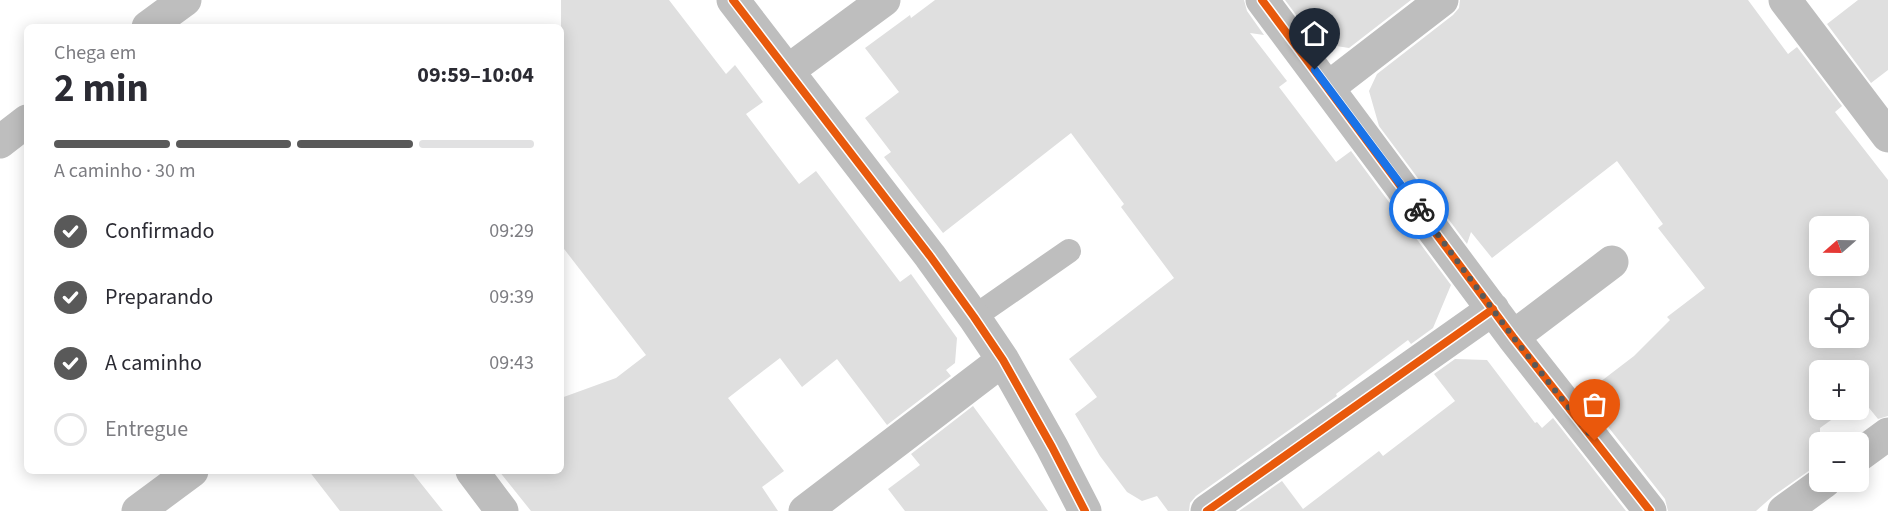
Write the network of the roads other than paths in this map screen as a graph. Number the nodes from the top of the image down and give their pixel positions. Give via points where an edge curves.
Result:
1 (185, 0) edge
2 (733, 0) edge
3 (884, 0) edge
4 (1262, 0) edge
5 (1442, 0) edge
6 (1785, 0) edge
7 (152, 24) edge
8 (789, 70) junction
9 (1329, 87) junction
10 (24, 123) edge
11 (1888, 136) edge
12 (0, 142) edge
13 (1069, 251) dead end
14 (1612, 262) dead end
15 (1493, 309) junction
16 (974, 317) junction
17 (1513, 337) junction
18 (1003, 360) junction
19 (1888, 434) edge
20 (1869, 448) edge
21 (188, 474) edge
22 (474, 474) edge
23 (1810, 492) edge
24 (138, 511) edge
25 (502, 511) edge
26 (806, 511) edge
27 (1085, 511) edge
28 (1207, 511) edge
29 (1650, 511) edge
30 (1784, 511) edge

1 - 7 street
2 - 8 street
3 - 8 street
4 - 9 street
5 - 9 street
6 - 11 street
8 - 16 street
9 - 15 street
10 - 12 street
13 - 16 lane
14 - 17 street
15 - 17 street
15 - 28 street
16 - 18 street
17 - 29 street
18 - 26 street
18 - 27 street
19 - 20 street
21 - 24 street
22 - 25 street
23 - 30 street

